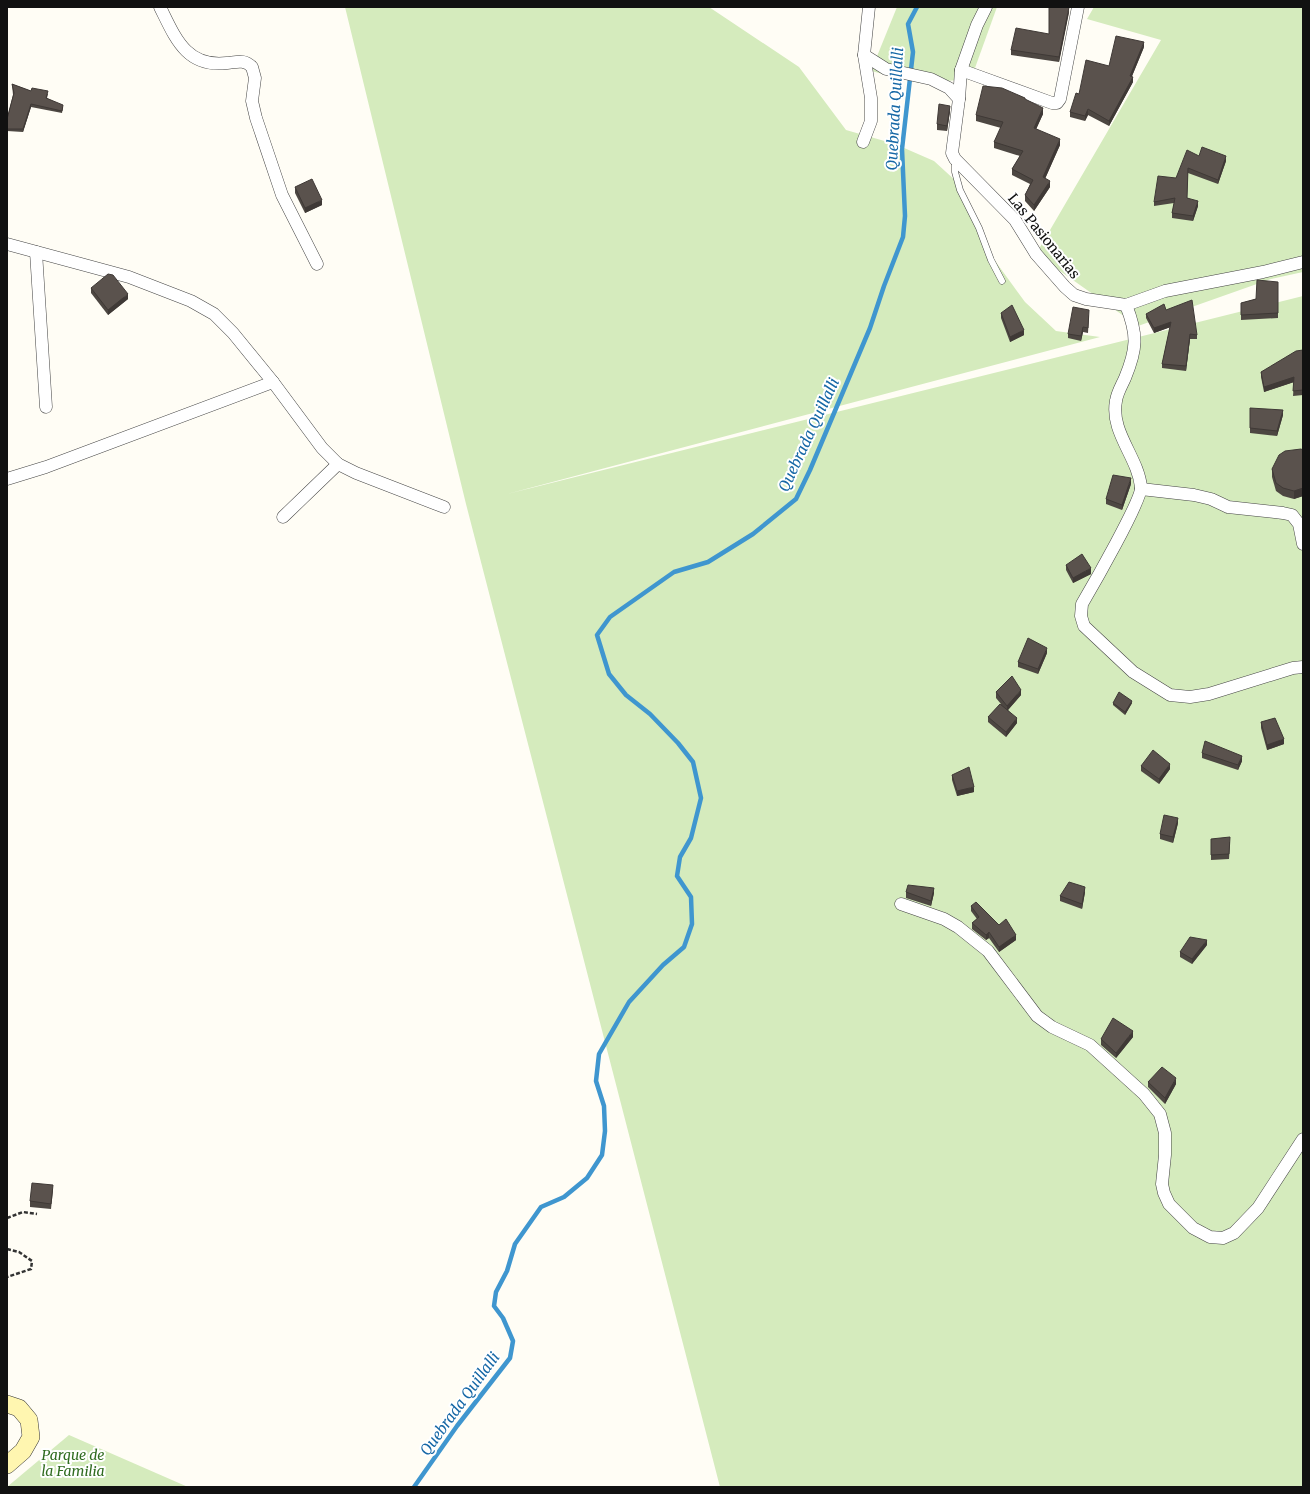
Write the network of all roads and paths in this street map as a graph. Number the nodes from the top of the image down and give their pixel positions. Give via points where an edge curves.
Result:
1 (160, 7) edge
2 (868, 7) edge
3 (986, 7) edge
4 (1078, 7) edge
5 (864, 55) junction
6 (961, 70) junction
7 (959, 99) junction
8 (863, 142) dead end
9 (955, 159) junction
10 (7, 244) edge
11 (36, 252) junction
12 (1303, 262) edge
13 (317, 264) dead end
14 (1002, 281) dead end
15 (1126, 305) junction
16 (273, 382) junction
17 (46, 407) dead end
18 (338, 464) junction
19 (7, 479) edge
20 (1141, 489) junction
21 (444, 507) dead end
22 (283, 517) dead end
23 (1303, 544) edge
24 (1303, 667) edge
25 (901, 904) dead end
26 (1303, 1139) edge
27 (37, 1214) dead end
28 (7, 1218) edge
29 (7, 1249) edge
30 (7, 1277) edge
31 (7, 1404) edge
32 (7, 1465) edge

1 - 13 street via 175,38 189,54 208,63 243,61 252,67 255,78 252,101 256,118 282,195
2 - 5 street
3 - 6 street
4 - 6 street via 1060,100 1057,103
5 - 7 street via 886,69 931,79 949,88
5 - 8 street via 871,98 871,121
6 - 7 street
7 - 9 street via 952,153
9 - 14 lane via 960,190
9 - 15 street, Las Pasionarias via 1015,220 1036,254 1074,295
10 - 11 street
11 - 16 street via 129,277 191,301 214,314
11 - 17 street
12 - 15 street, Las Pasionarias via 1165,291
15 - 20 street via 1133,322 1135,338 1130,364 1116,401 1115,418 1122,440 1134,461
16 - 18 street via 322,448
16 - 19 street via 46,467
18 - 21 street
18 - 22 street
20 - 23 street via 1194,495 1228,507 1292,516 1299,524
20 - 24 street via 1132,512 1082,604 1081,616 1084,626 1133,672 1170,695 1190,697 1209,694
25 - 26 street via 944,919 958,927 988,951 1037,1016 1052,1027 1090,1045 1144,1094 1160,1114 1165,1133 1162,1184 1164,1193 1169,1204 1193,1228 1210,1237 1223,1238 1234,1232 1258,1208
27 - 28 path via 23,1212
29 - 30 path via 19,1252 32,1261 31,1269
31 - 32 street via 19,1408 29,1420 31,1437 23,1451

